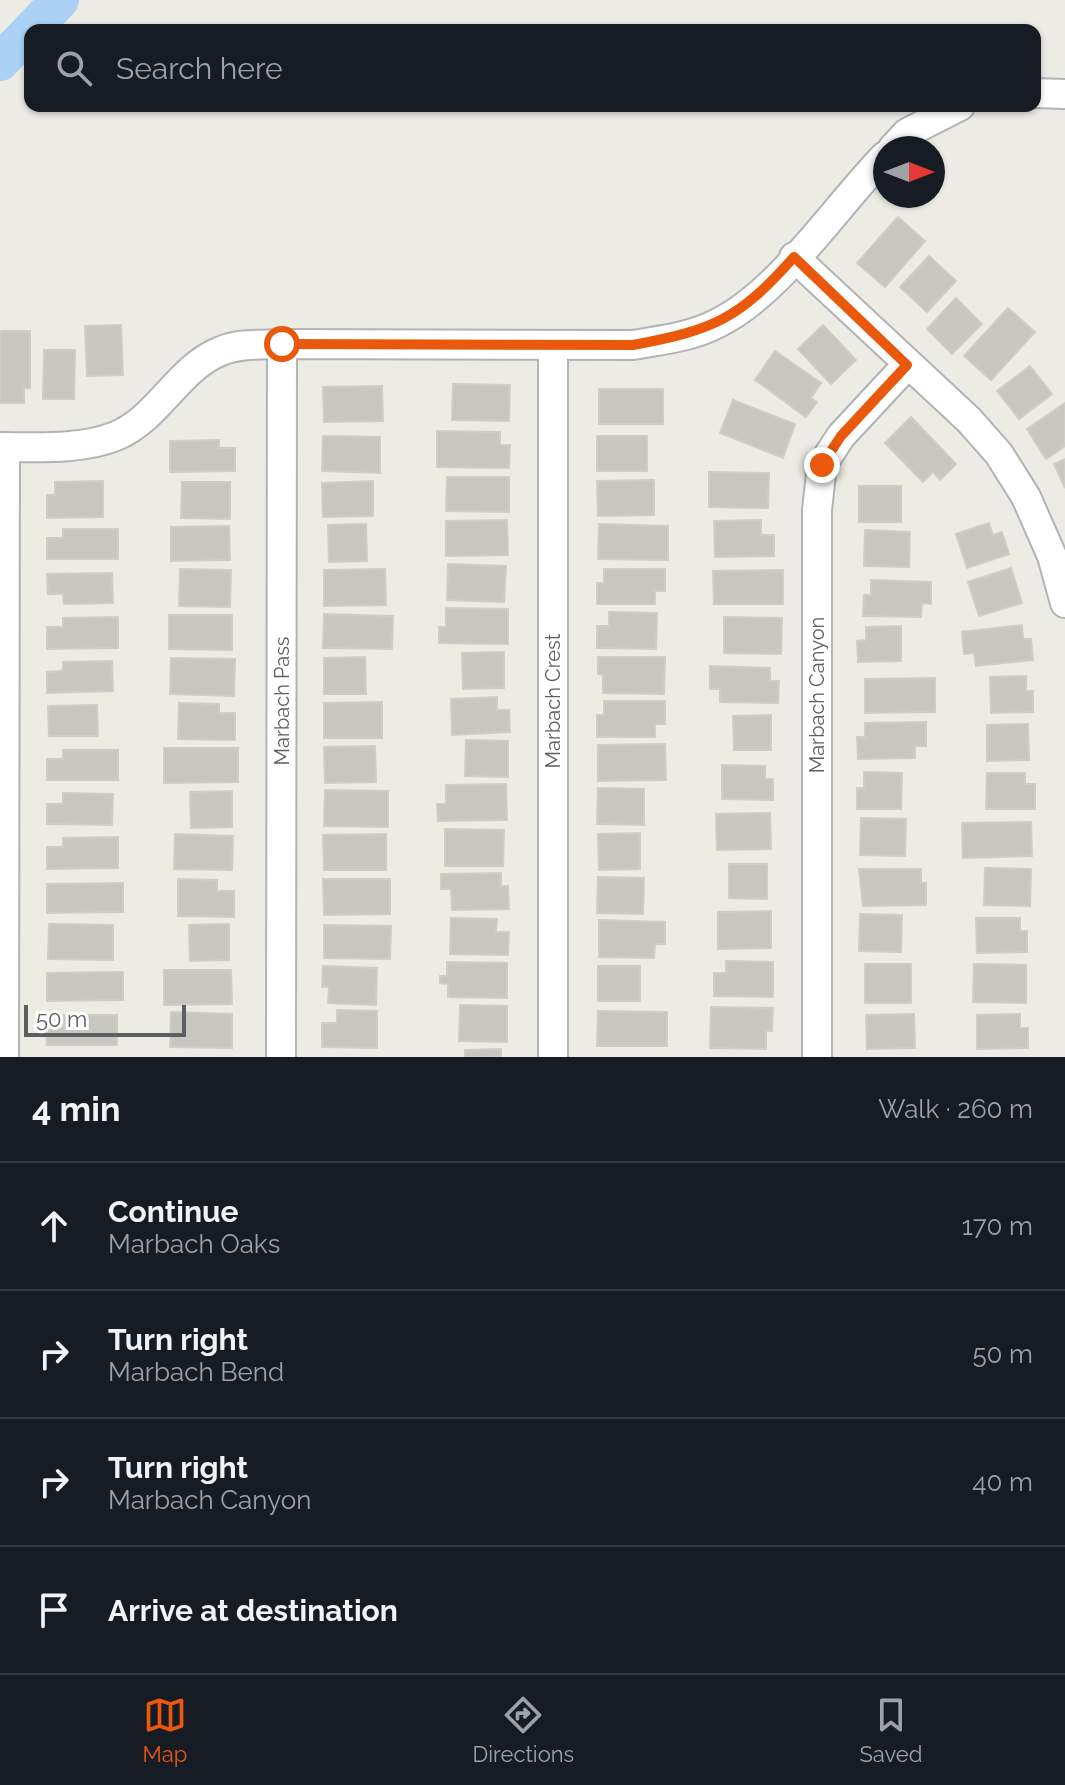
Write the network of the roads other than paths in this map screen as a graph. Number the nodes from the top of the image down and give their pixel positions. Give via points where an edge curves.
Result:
1 (1041, 93) edge
2 (1065, 94) edge
3 (948, 112) edge
4 (904, 136) edge
5 (873, 169) edge
6 (794, 257) junction
7 (282, 344) junction
8 (553, 345) junction
9 (907, 365) junction
10 (3, 447) edge
11 (1065, 603) edge
12 (4, 1057) edge
13 (281, 1057) edge
14 (553, 1057) edge
15 (817, 1057) edge

1 - 2 street
3 - 4 street
5 - 6 street
6 - 8 street via 740,311 701,330 633,345
6 - 9 street
7 - 8 street
7 - 10 street via 224,349 200,360 135,426 115,437
7 - 13 street, Marbach Pass
8 - 14 street, Marbach Crest
9 - 11 street via 999,454 1047,544
9 - 15 street, Marbach Canyon via 841,436 822,465 817,510
10 - 12 street

